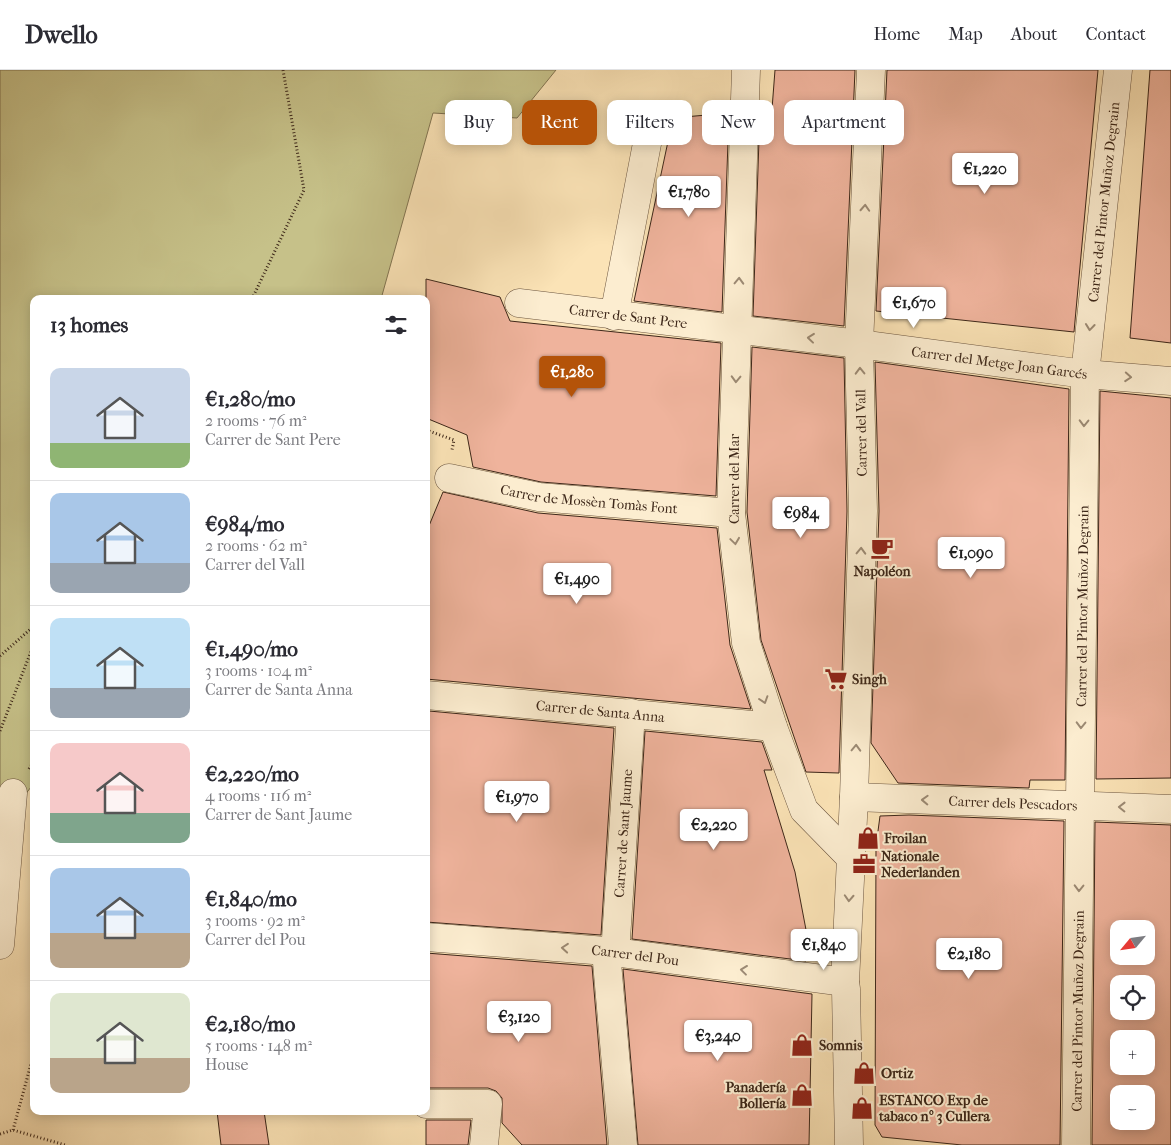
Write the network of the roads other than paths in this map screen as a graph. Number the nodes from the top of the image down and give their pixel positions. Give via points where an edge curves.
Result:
1 (746, 70) edge
2 (872, 70) edge
3 (1118, 70) edge
4 (647, 145) edge
5 (518, 303) dead end
6 (614, 316) junction
7 (738, 330) junction
8 (859, 344) junction
9 (1085, 374) junction
10 (1171, 381) edge
11 (449, 478) dead end
12 (731, 513) junction
13 (430, 695) edge
14 (631, 713) junction
15 (773, 727) junction
16 (14, 793) dead end
17 (854, 797) junction
18 (1080, 806) junction
19 (1171, 809) edge
20 (851, 858) junction
21 (430, 937) edge
22 (0, 945) edge
23 (611, 953) junction
24 (844, 982) junction
25 (430, 1104) edge
26 (484, 1145) edge
27 (623, 1145) edge
28 (849, 1145) edge
29 (1076, 1145) edge

7 -> 1 street, Carrer del Mar
8 -> 2 street, Carrer del Vall
3 -> 9 street, Carrer del Pintor Muñoz Degrain
4 - 6 street
5 - 6 street, Carrer de Sant Pere
6 - 7 street, Carrer de Sant Pere
8 -> 7 street, Carrer del Metge Joan Garcés
7 -> 12 street, Carrer del Mar
8 - 9 street, Carrer del Metge Joan Garcés
17 -> 8 street, Carrer del Vall via 862,511
9 -> 10 street, Carrer del Metge Joan Garcés
9 -> 18 street, Carrer del Pintor Muñoz Degrain
11 - 12 street, Carrer de Mossèn Tomàs Font via 539,497
12 -> 15 street, Carrer del Mar via 746,643
13 - 14 street, Carrer de Santa Anna
14 - 15 street, Carrer de Santa Anna
14 - 23 street, Carrer de Sant Jaume
15 - 20 street, Carrer del Mar via 804,810
16 - 22 street
18 -> 17 street, Carrer dels Pescadors
17 - 20 street, Carrer del Vall
19 -> 18 street, Carrer dels Pescadors
18 -> 29 street, Carrer del Pintor Muñoz Degrain
20 -> 24 street, Carrer del Vall
23 -> 21 street, Carrer del Pou
24 -> 23 street, Carrer del Pou
23 - 27 street, Carrer de Sant Jaume
24 - 28 street, Carrer del Vall
25 - 26 street via 488,1104

